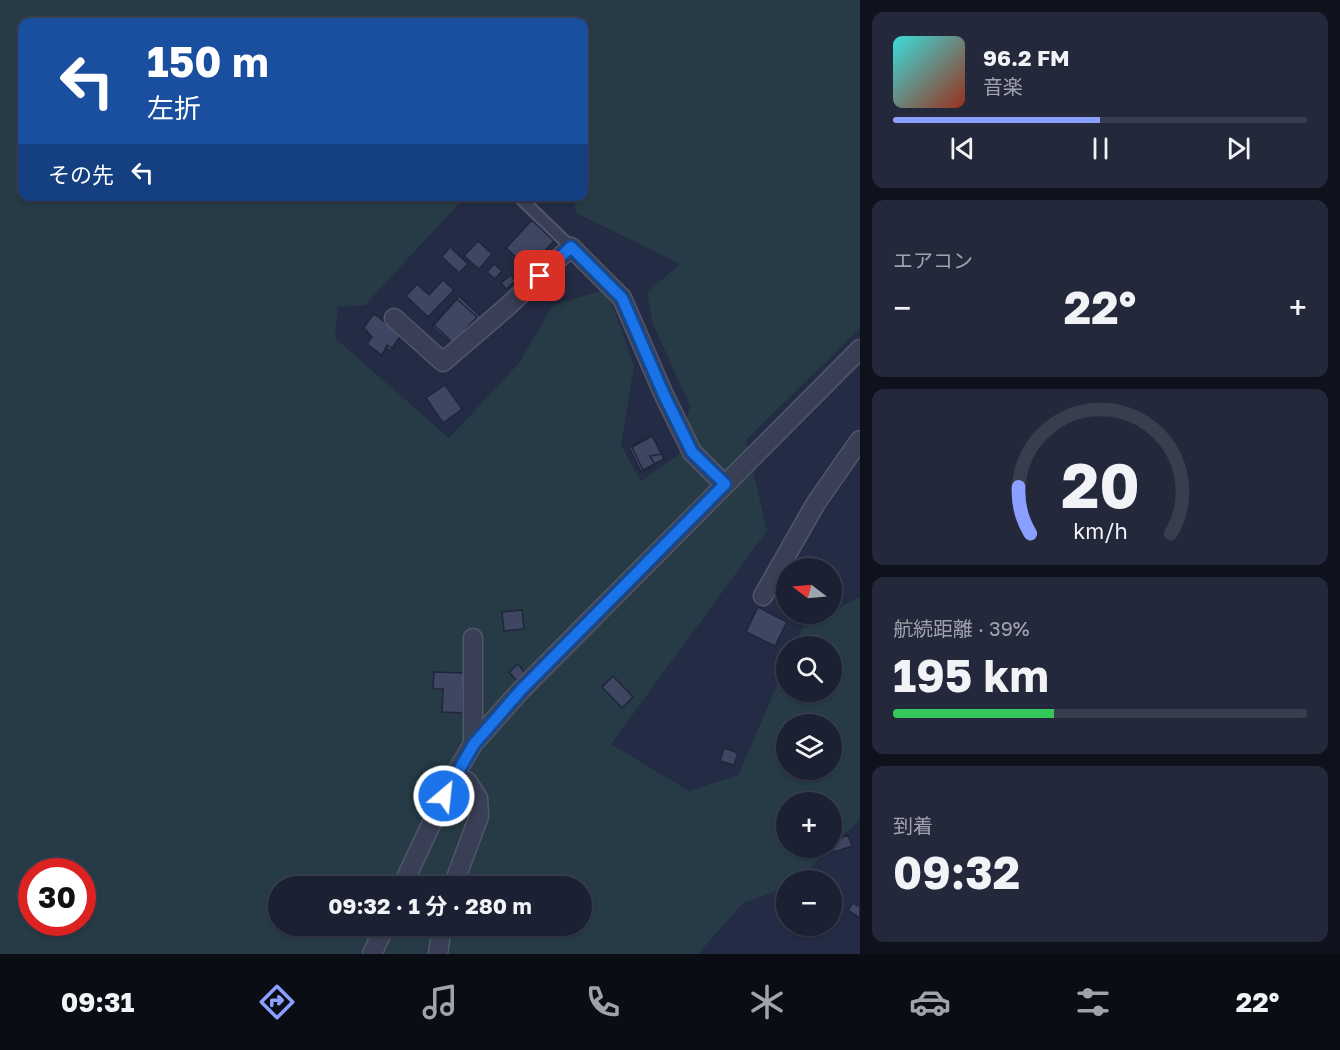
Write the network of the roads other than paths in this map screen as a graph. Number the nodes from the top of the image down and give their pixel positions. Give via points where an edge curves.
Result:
1 (523, 201) edge
2 (571, 247) junction
3 (394, 318) dead end
4 (860, 349) edge
5 (860, 440) edge
6 (725, 484) junction
7 (763, 596) dead end
8 (473, 638) dead end
9 (474, 744) junction
10 (454, 776) junction
11 (407, 876) edge
12 (457, 876) edge
13 (380, 936) edge
14 (441, 936) edge
15 (372, 954) edge
16 (438, 954) edge

1 - 2 lane
2 - 3 street via 442,362
2 - 6 street via 622,298 692,452
4 - 6 street
5 - 7 street via 816,503
6 - 9 street via 521,690
8 - 9 street
9 - 10 street
10 - 11 street
10 - 12 street via 467,781 478,798 479,816
13 - 15 street
14 - 16 street

